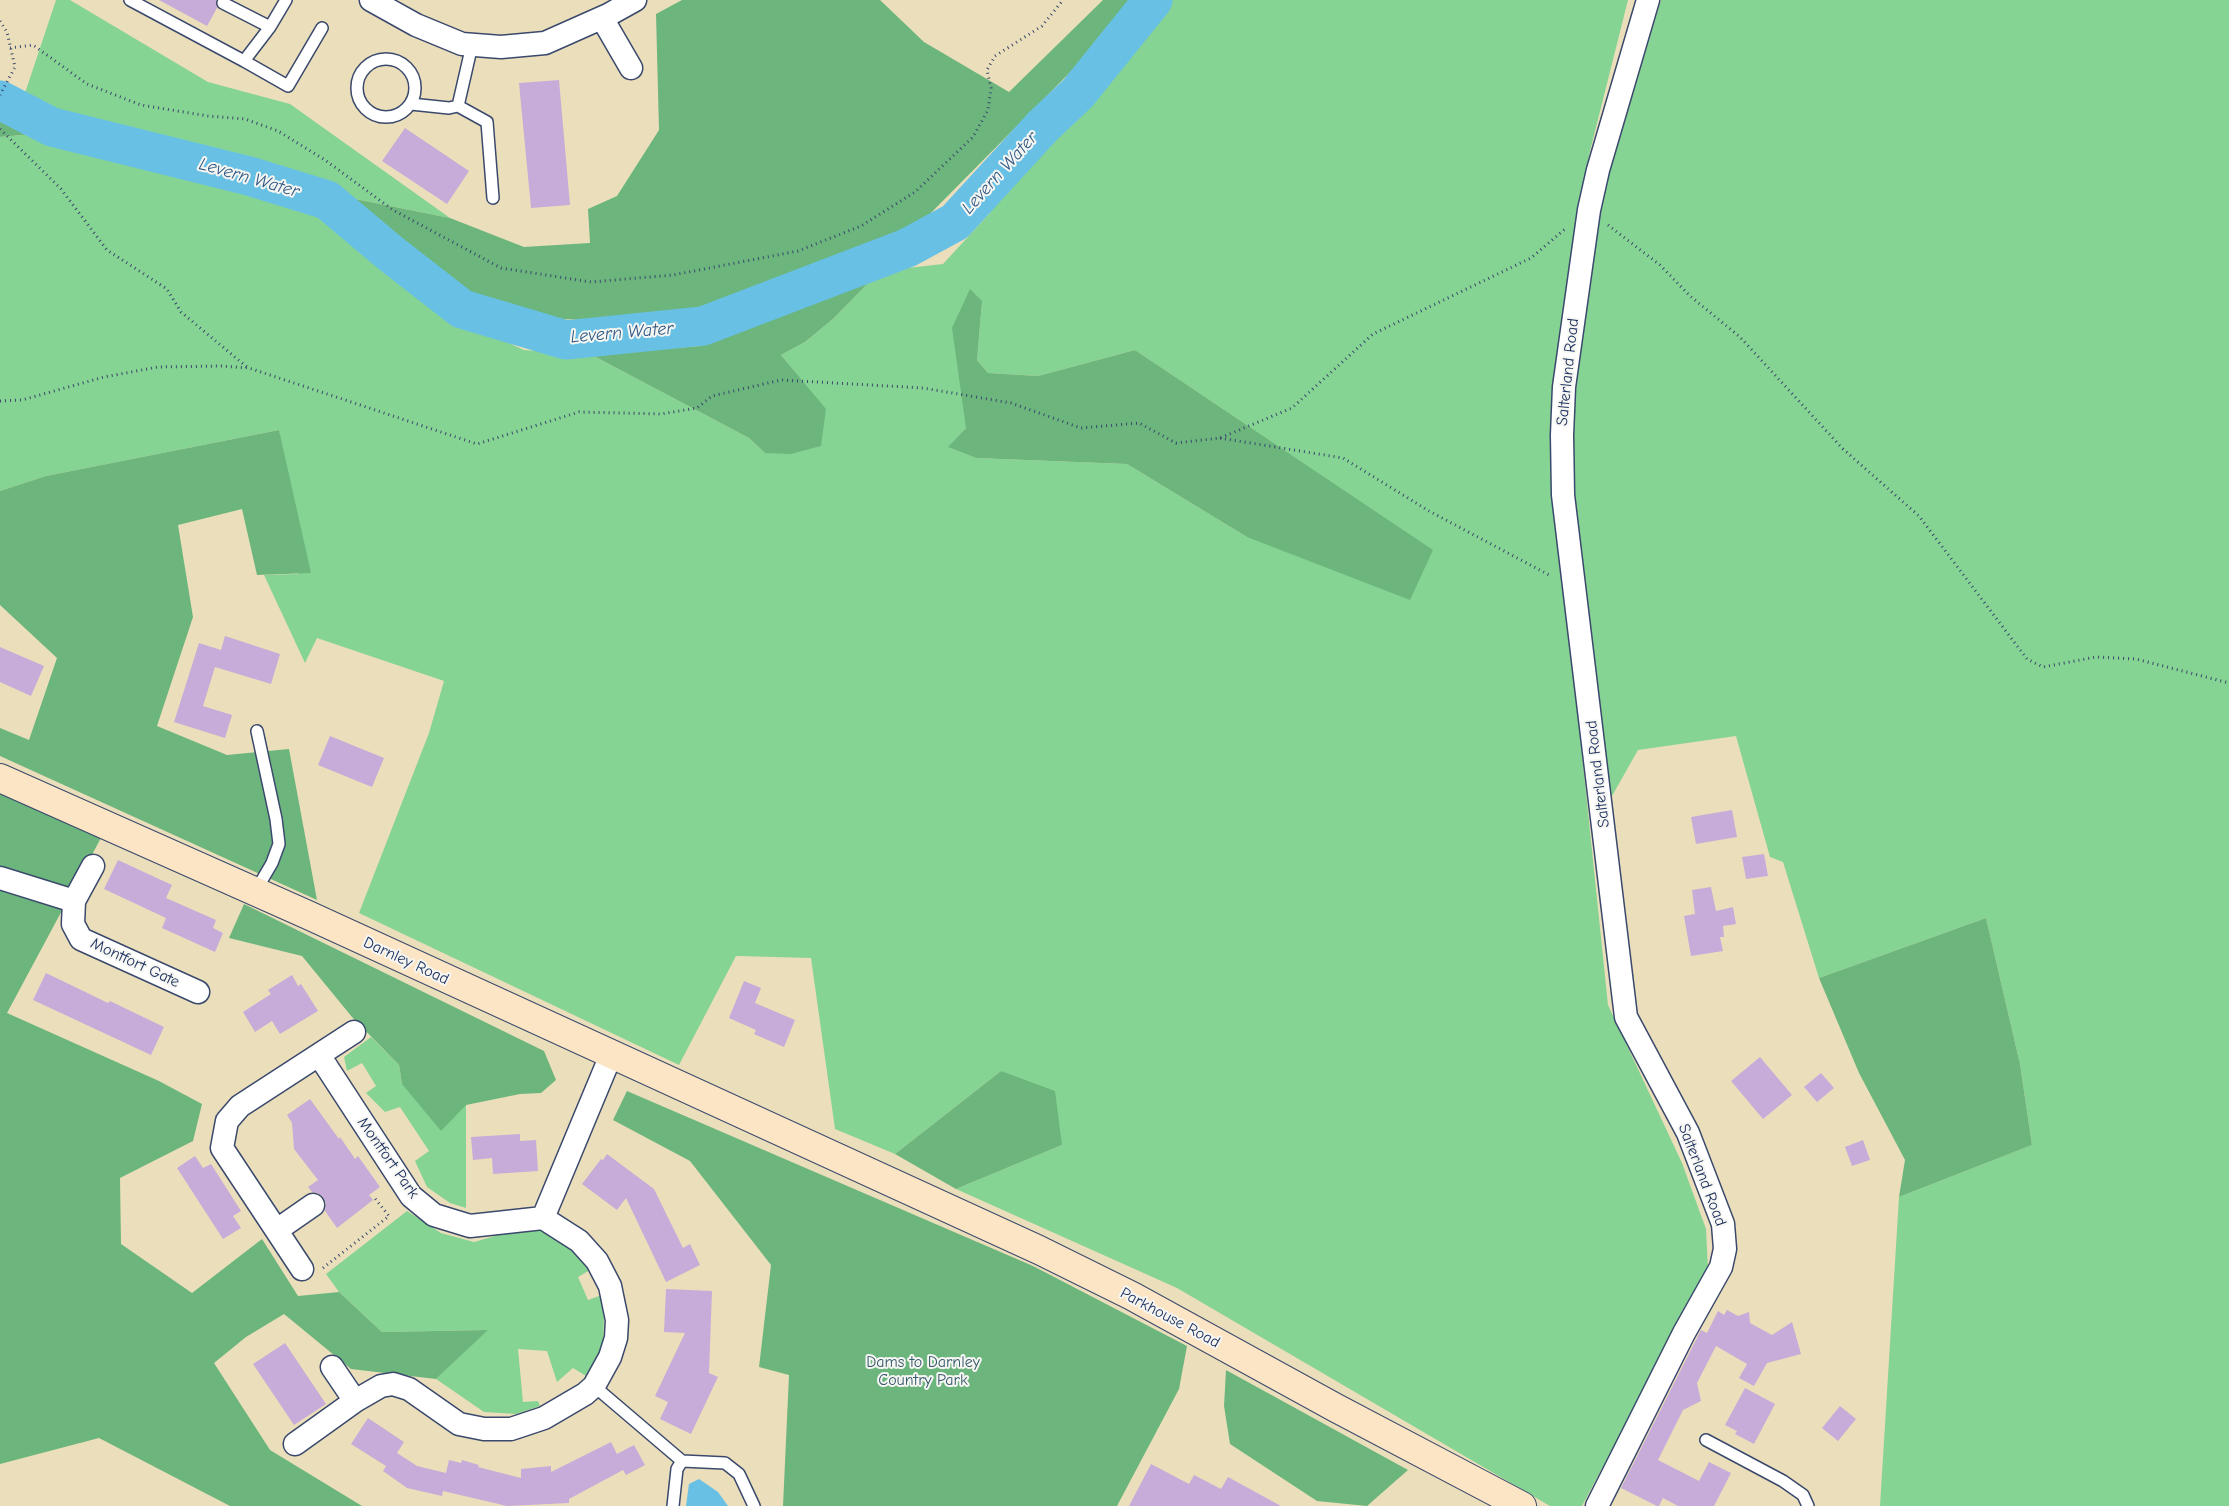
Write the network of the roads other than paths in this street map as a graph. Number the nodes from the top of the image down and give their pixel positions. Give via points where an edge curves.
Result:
1 (130, 0) edge
2 (371, 0) edge
3 (635, 0) edge
4 (1648, 0) edge
5 (223, 3) dead end
6 (284, 3) edge
7 (602, 18) junction
8 (270, 27) junction
9 (322, 28) dead end
10 (472, 45) junction
11 (244, 61) junction
12 (631, 68) dead end
13 (411, 104) junction
14 (458, 106) junction
15 (493, 198) dead end
16 (257, 730) dead end
17 (0, 778) edge
18 (93, 866) dead end
19 (0, 878) edge
20 (254, 892) junction
21 (74, 901) junction
22 (198, 992) dead end
23 (354, 1032) dead end
24 (319, 1055) junction
25 (611, 1055) junction
26 (810, 1146) joint
27 (314, 1205) dead end
28 (542, 1218) junction
29 (277, 1230) junction
30 (302, 1269) road end
31 (332, 1366) dead end
32 (594, 1386) junction
33 (355, 1401) junction
34 (1706, 1440) dead end
35 (295, 1444) dead end
36 (682, 1461) junction
37 (673, 1506) edge
38 (754, 1506) edge
39 (1522, 1506) edge
40 (1597, 1506) edge
41 (1808, 1506) edge

1 - 11 lane
2 - 10 street via 416,24 462,44
3 - 7 street
4 - 40 street, Salterland Road via 1589,210 1564,387 1563,495 1626,1017 1688,1133 1723,1224 1725,1249 1721,1267
5 - 8 lane
6 - 8 lane
7 - 10 street via 545,42 501,47
7 - 12 street
8 - 11 lane
9 - 11 lane via 288,86
10 - 14 lane
13 - 13 lane via 415,95 413,77 400,63 382,59 364,68 357,86 362,105 369,112 378,116 396,116
13 - 14 lane
14 - 15 lane via 487,122
16 - 20 lane via 279,844 272,863
17 - 20 main road, Darnley Road
18 - 21 street, Montfort Gate
19 - 21 street
20 - 25 main road, Darnley Road
21 - 22 street, Montfort Gate via 73,924 81,939
23 - 24 street
24 - 28 street, Montfort Park via 411,1196 434,1215 470,1226
24 - 29 street via 240,1106 226,1121 222,1148
25 - 26 main road, Darnley Road
25 - 28 street
26 - 39 main road, Parkhouse Road via 1132,1296
27 - 29 street
28 - 32 street via 579,1242 597,1261 610,1286 617,1320 616,1338
29 - 30 street
31 - 33 street
32 - 33 street via 544,1418 511,1429 484,1429 460,1424 408,1389 392,1384 381,1386
32 - 36 lane
33 - 35 street
34 - 41 lane via 1783,1481 1803,1495
36 - 37 lane via 677,1469
36 - 38 lane via 725,1464 739,1474

